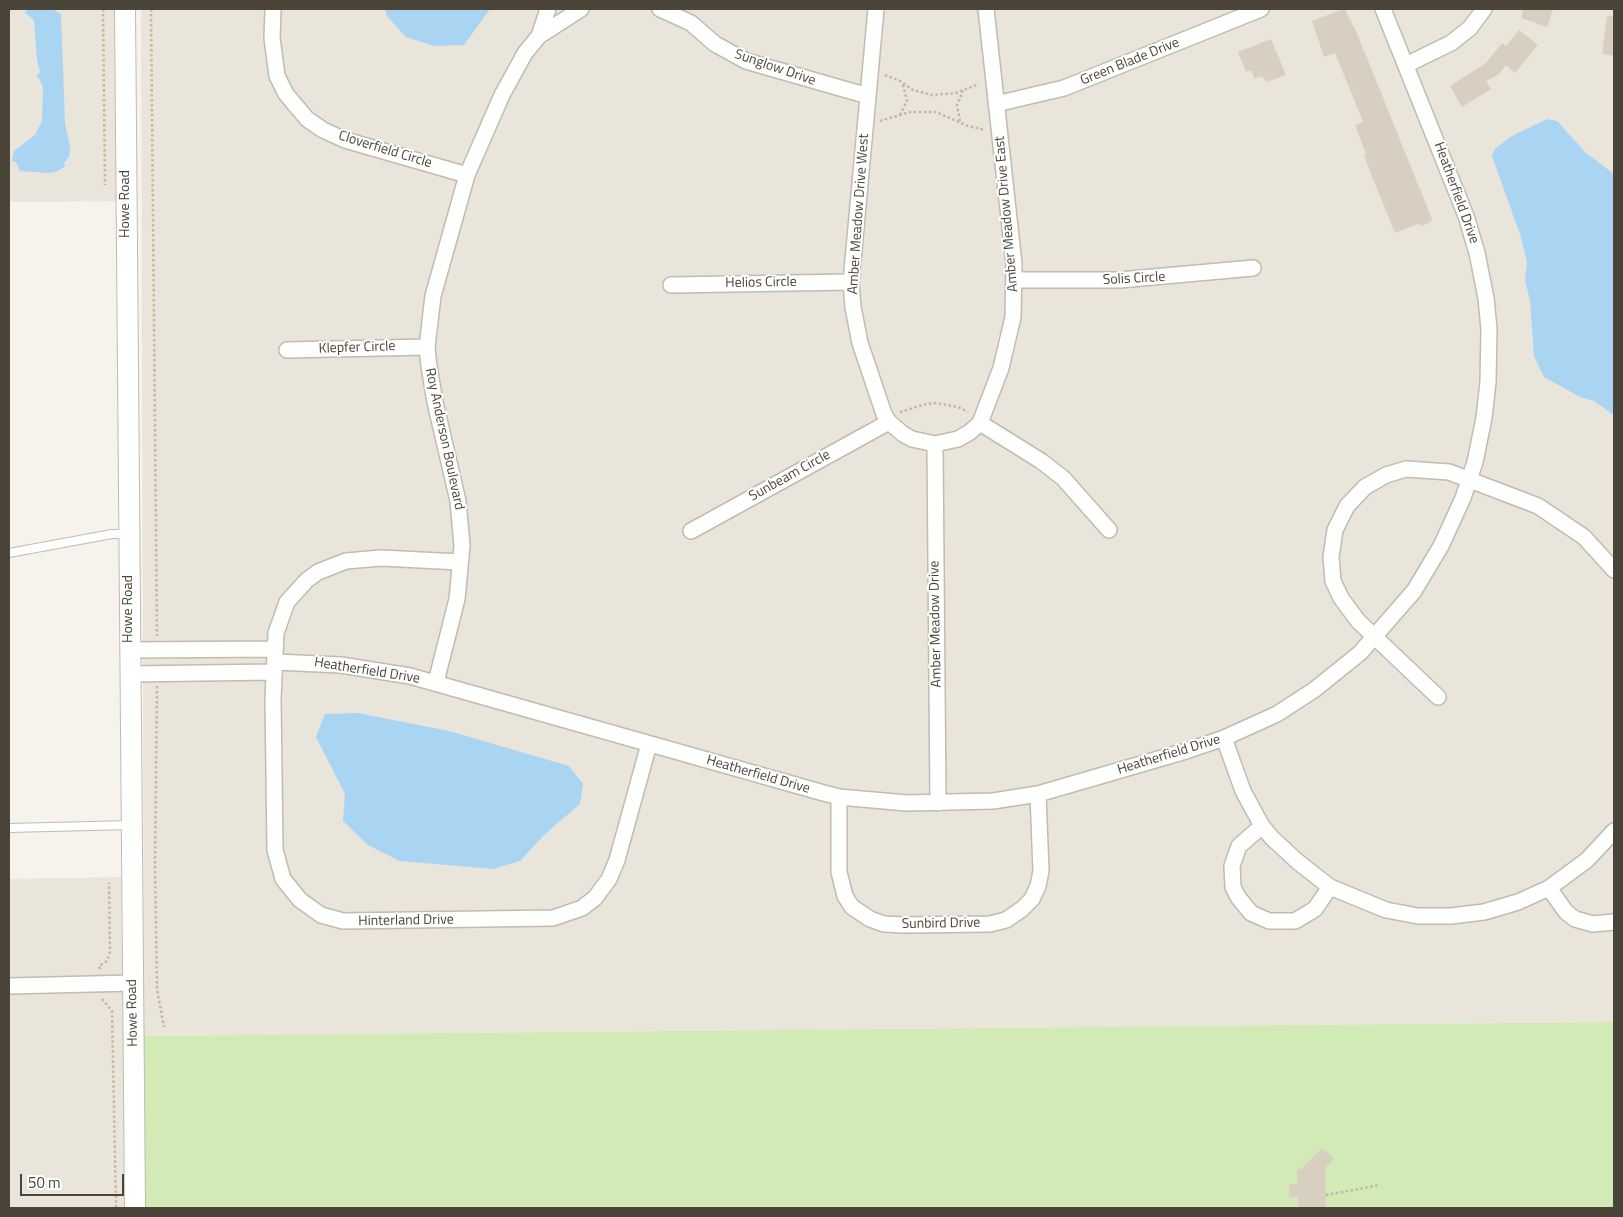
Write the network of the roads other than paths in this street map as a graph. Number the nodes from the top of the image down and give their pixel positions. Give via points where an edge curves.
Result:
1 (125, 9) edge
2 (272, 9) edge
3 (548, 9) edge
4 (581, 9) edge
5 (660, 9) edge
6 (683, 9) edge
7 (876, 9) edge
8 (986, 9) edge
9 (1261, 9) edge
10 (1383, 9) edge
11 (1484, 9) edge
12 (690, 24) junction
13 (539, 36) junction
14 (1406, 65) junction
15 (868, 96) junction
16 (996, 104) junction
17 (467, 175) junction
18 (1253, 268) dead end
19 (1016, 280) junction
20 (851, 282) junction
21 (671, 284) dead end
22 (427, 347) junction
23 (287, 350) dead end
24 (894, 417) junction
25 (980, 423) junction
26 (934, 444) junction
27 (1470, 480) junction
28 (1109, 530) dead end
29 (691, 531) dead end
30 (129, 534) junction
31 (9, 553) edge
32 (460, 562) junction
33 (1614, 570) edge
34 (1376, 638) junction
35 (129, 650) junction
36 (275, 661) junction
37 (129, 674) junction
38 (436, 682) junction
39 (1438, 697) dead end
40 (1224, 738) junction
41 (649, 744) junction
42 (1038, 794) junction
43 (839, 797) junction
44 (938, 804) junction
45 (131, 825) junction
46 (1262, 826) junction
47 (9, 828) edge
48 (1614, 831) edge
49 (1330, 887) junction
50 (1548, 888) junction
51 (1614, 922) edge
52 (133, 983) junction
53 (9, 986) edge
54 (136, 1208) edge

1 - 30 street, Howe Road
2 - 17 street, Cloverfield Circle via 277,76 290,101 307,119 345,140
3 - 13 street, Roy Anderson Boulevard
4 - 13 street, Roy Anderson Boulevard
5 - 12 street, Sunglow Drive
6 - 12 street, Sunglow Drive
7 - 15 street, Amber Meadow Drive West
8 - 16 street, Amber Meadow Drive East
9 - 16 street, Green Blade Drive via 1064,88
10 - 14 street, Heatherfield Drive
11 - 14 street via 1470,28 1451,43
12 - 15 street, Sunglow Drive via 715,44 746,61
13 - 17 street, Roy Anderson Boulevard via 525,53 502,96
14 - 27 street, Heatherfield Drive via 1466,216 1486,298 1489,342 1487,401
15 - 20 street, Amber Meadow Drive West
16 - 19 street, Amber Meadow Drive East
17 - 22 street, Roy Anderson Boulevard via 433,296
18 - 19 street, Solis Circle via 1128,280
19 - 25 street, Amber Meadow Drive East via 1010,336
20 - 21 street, Helios Circle
20 - 24 street, Amber Meadow Drive West via 860,343 874,387
22 - 23 street, Klepfer Circle
22 - 32 street, Roy Anderson Boulevard via 431,386 458,500
24 - 26 street via 912,439
24 - 29 street, Sunbeam Circle
25 - 26 street via 958,439
25 - 28 street via 1036,457 1063,478
26 - 44 street, Amber Meadow Drive
27 - 33 street via 1538,506 1566,523 1584,537
27 - 34 street, Heatherfield Drive via 1453,523 1429,568
27 - 34 street via 1432,469 1396,471 1364,487 1340,517 1331,542 1333,581 1348,610
30 - 31 lane via 112,534
30 - 35 street, Howe Road
32 - 36 street, Hinterland Drive via 361,558 332,565 307,580 287,602 279,618
32 - 38 street, Roy Anderson Boulevard via 457,599
34 - 39 street
34 - 40 street, Heatherfield Drive via 1314,690 1277,714
35 - 36 street, Heatherfield Drive
35 - 37 street, Howe Road
36 - 37 street, Heatherfield Drive
36 - 38 street, Heatherfield Drive via 341,665
36 - 41 street, Hinterland Drive via 274,850 278,866 282,879 300,900 321,915 343,922 553,918 582,908 595,898 609,879 617,860
37 - 45 street, Howe Road
38 - 41 street, Heatherfield Drive
40 - 42 street, Heatherfield Drive
40 - 46 street via 1244,791
41 - 43 street, Heatherfield Drive
42 - 43 street, Sunbird Drive via 1041,871 1038,886 1022,909 1006,920 990,924 884,924 852,907 845,896 839,872
42 - 44 street, Heatherfield Drive
43 - 44 street, Heatherfield Drive
45 - 47 lane
45 - 52 street, Howe Road
46 - 49 street via 1298,862
46 - 49 street via 1239,846 1232,866 1233,886 1251,912 1269,922 1295,921 1315,909
48 - 50 street via 1587,860
49 - 50 street via 1386,910 1436,917 1501,908
50 - 51 street via 1575,919 1593,924
52 - 53 street
52 - 54 street, Howe Road

